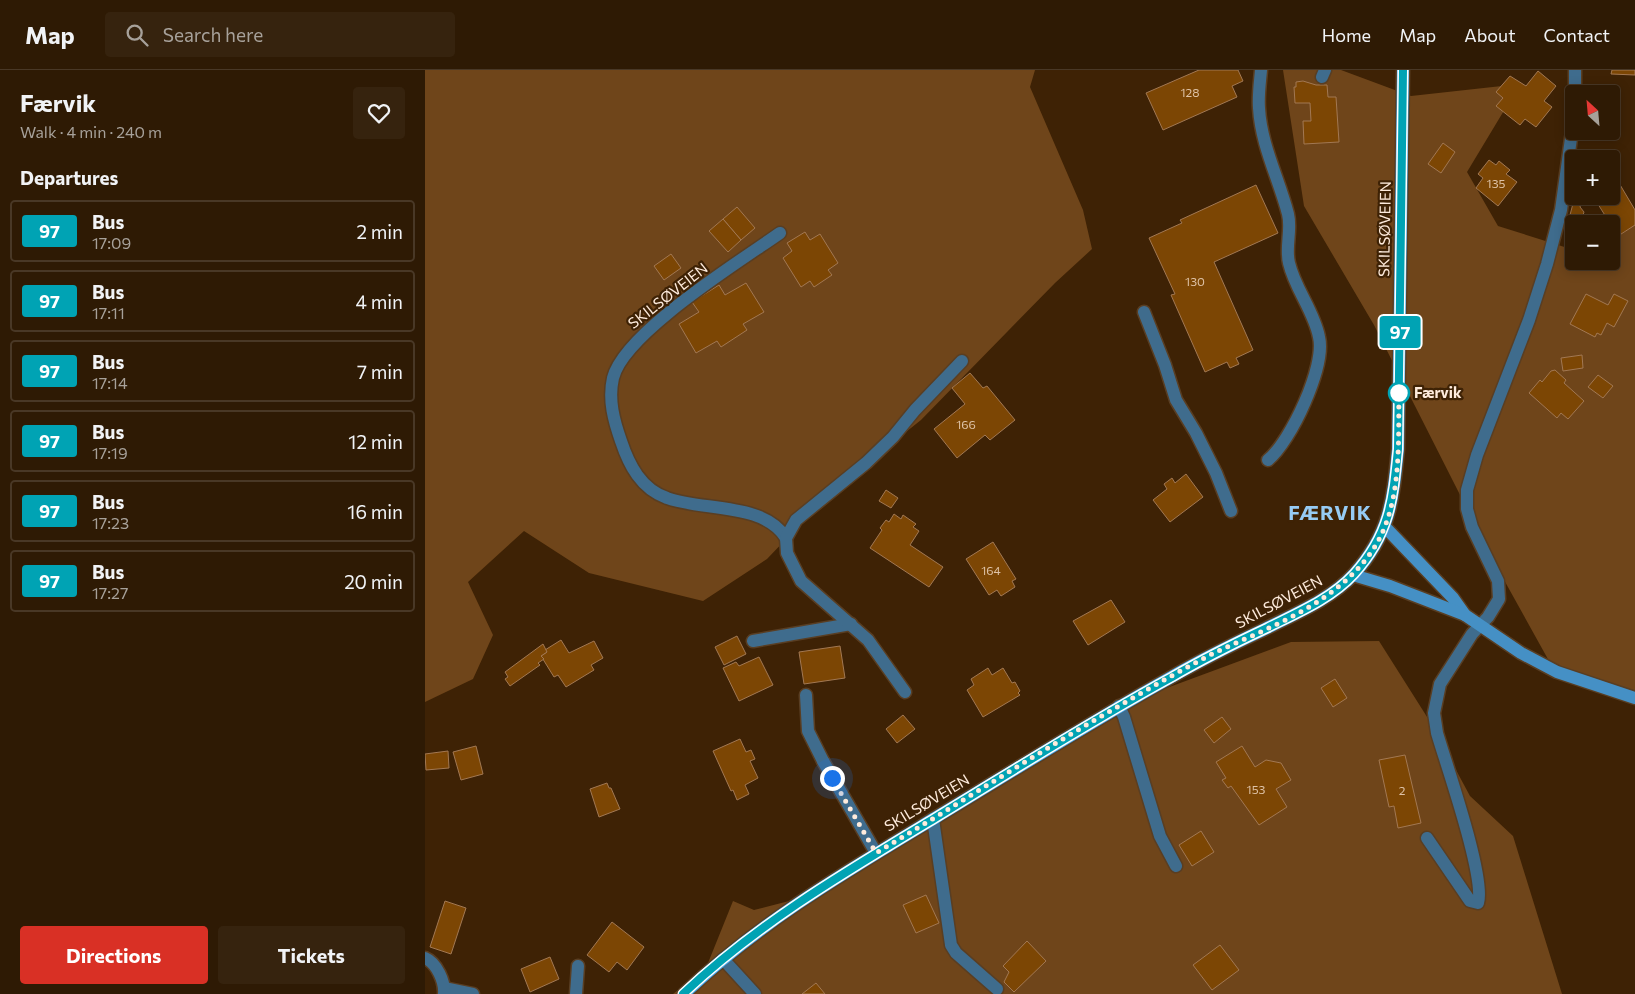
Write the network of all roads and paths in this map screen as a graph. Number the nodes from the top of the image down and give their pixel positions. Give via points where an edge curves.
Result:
1 (1261, 70) edge
2 (1403, 70) edge
3 (1575, 70) edge
4 (1575, 85) edge
5 (1571, 140) edge
6 (780, 232) dead end
7 (1144, 312) dead end
8 (962, 361) dead end
9 (1268, 460) dead end
10 (1231, 511) dead end
11 (1385, 527) junction
12 (786, 538) junction
13 (1353, 575) junction
14 (1465, 615) junction
15 (851, 624) junction
16 (1480, 625) junction
17 (753, 641) dead end
18 (905, 692) dead end
19 (806, 695) dead end
20 (1635, 698) edge
21 (1119, 706) junction
22 (933, 819) junction
23 (1427, 838) dead end
24 (876, 853) junction
25 (1175, 866) dead end
26 (425, 958) edge
27 (723, 958) junction
28 (578, 966) dead end
29 (997, 989) dead end
30 (444, 991) edge
31 (473, 994) edge
32 (577, 994) edge
33 (683, 994) edge
34 (755, 994) edge

1 - 9 street via 1259,108 1267,151 1289,216 1286,253 1320,338 1317,366 1301,411 1290,434
2 - 11 main road, SKILSØVEIEN via 1398,449
3 - 4 street
5 - 16 street via 1561,210 1547,264 1467,490 1472,528 1498,580 1499,599
6 - 12 street, SKILSØVEIEN via 653,325 627,350 613,376 611,388 612,416 628,460 645,486 669,499 756,516 781,530
7 - 10 street via 1176,400 1216,473
8 - 12 street via 893,438 796,520
11 - 13 main road, SKILSØVEIEN
11 - 14 main road via 1453,598
12 - 15 street via 787,553 801,581
13 - 14 main road
13 - 21 main road, SKILSØVEIEN via 1301,611
14 - 16 main road
15 - 17 street
15 - 18 street via 869,640
16 - 20 main road via 1521,653 1557,672
16 - 23 street via 1441,684 1434,713 1476,866 1478,902 1470,901
19 - 24 street, SKILSØVEIEN via 808,731
21 - 22 main road, SKILSØVEIEN
21 - 25 street via 1160,836
22 - 24 main road, SKILSØVEIEN
22 - 29 street via 951,945
24 - 27 main road, SKILSØVEIEN via 773,919
26 - 30 street via 439,972
27 - 33 main road, SKILSØVEIEN
27 - 34 street
28 - 32 street
30 - 31 street

